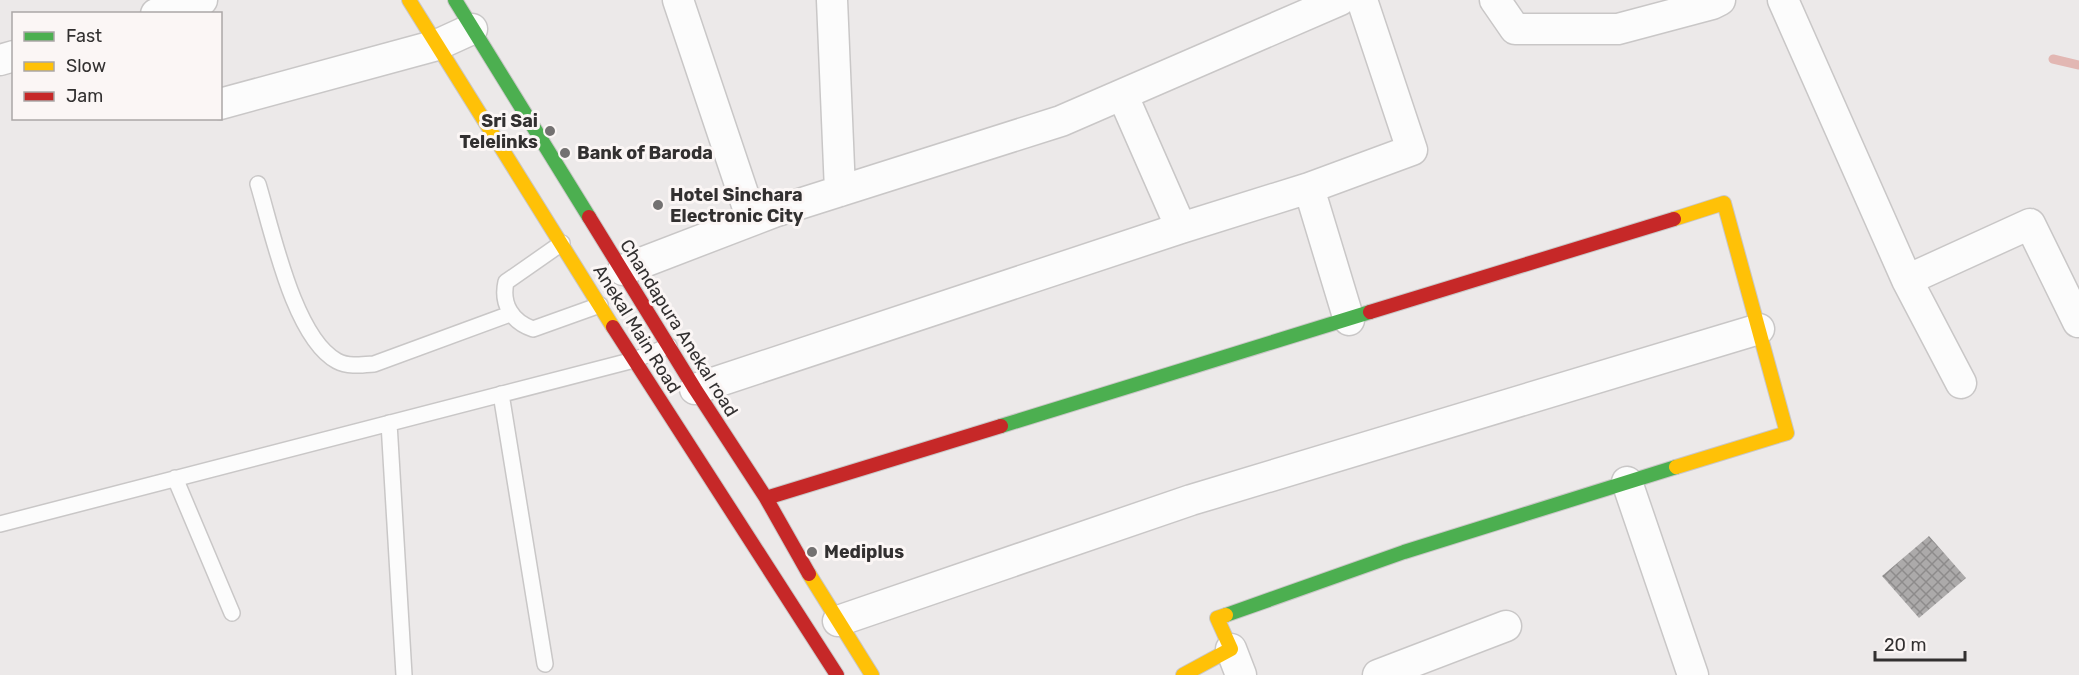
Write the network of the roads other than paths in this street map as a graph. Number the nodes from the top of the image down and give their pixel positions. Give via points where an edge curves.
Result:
1 (201, 0) edge
2 (409, 0) edge
3 (455, 0) edge
4 (678, 0) edge
5 (832, 0) edge
6 (1340, 0) edge
7 (1362, 0) edge
8 (1495, 0) edge
9 (1720, 0) edge
10 (1783, 0) edge
11 (162, 12) edge
12 (472, 29) junction
13 (437, 45) junction
14 (1123, 96) junction
15 (222, 103) edge
16 (258, 184) dead end
17 (1309, 188) junction
18 (840, 191) junction
19 (752, 220) junction
20 (1181, 228) junction
21 (562, 243) junction
22 (622, 270) junction
23 (1907, 280) junction
24 (600, 304) junction
25 (510, 314) junction
26 (1349, 320) junction
27 (2078, 322) edge
28 (1759, 329) junction
29 (669, 346) junction
30 (634, 360) junction
31 (1960, 383) dead end
32 (695, 389) junction
33 (501, 394) junction
34 (389, 423) junction
35 (175, 478) junction
36 (1627, 482) junction
37 (766, 498) junction
38 (0, 524) edge
39 (232, 613) dead end
40 (838, 621) junction
41 (1506, 626) dead end
42 (1236, 662) edge
43 (545, 664) dead end
44 (404, 675) edge
45 (837, 675) edge
46 (872, 675) edge
47 (1184, 675) edge
48 (1378, 675) edge
49 (1693, 675) edge

1 - 11 street
2 - 13 street, Anekal Main Road
3 - 12 street, Chandapura Anekal road
4 - 19 street
5 - 18 street
6 - 14 street
7 - 17 street via 1412,150
8 - 9 street via 1515,29 1618,29
10 - 23 street
12 - 13 street
12 - 22 street, Chandapura Anekal road
13 - 15 street
13 - 21 street, Anekal Main Road
14 - 18 street via 1061,122
14 - 20 street
16 - 25 lane via 293,300 317,343 340,363 374,364
17 - 20 street
17 - 26 street
18 - 19 street
19 - 22 street
20 - 32 street
21 - 24 street, Anekal Main Road
21 - 25 lane via 506,282 504,293
22 - 29 street, Chandapura Anekal road
23 - 27 street via 2031,224
23 - 31 street
24 - 25 lane via 533,329
24 - 30 street, Anekal Main Road
26 - 28 street via 1724,203
26 - 37 street
28 - 36 street via 1787,433
28 - 40 street via 1191,500
29 - 30 lane
29 - 32 street, Chandapura Anekal road
30 - 33 lane
30 - 45 street, Anekal Main Road
32 - 37 street, Chandapura Anekal road
33 - 34 lane
33 - 43 lane
34 - 35 lane
34 - 44 lane
35 - 38 lane
35 - 39 lane
36 - 42 street via 1404,552 1217,618
36 - 49 street
37 - 40 street, Chandapura Anekal road
40 - 46 street, Chandapura Anekal road
41 - 48 street
42 - 47 street

